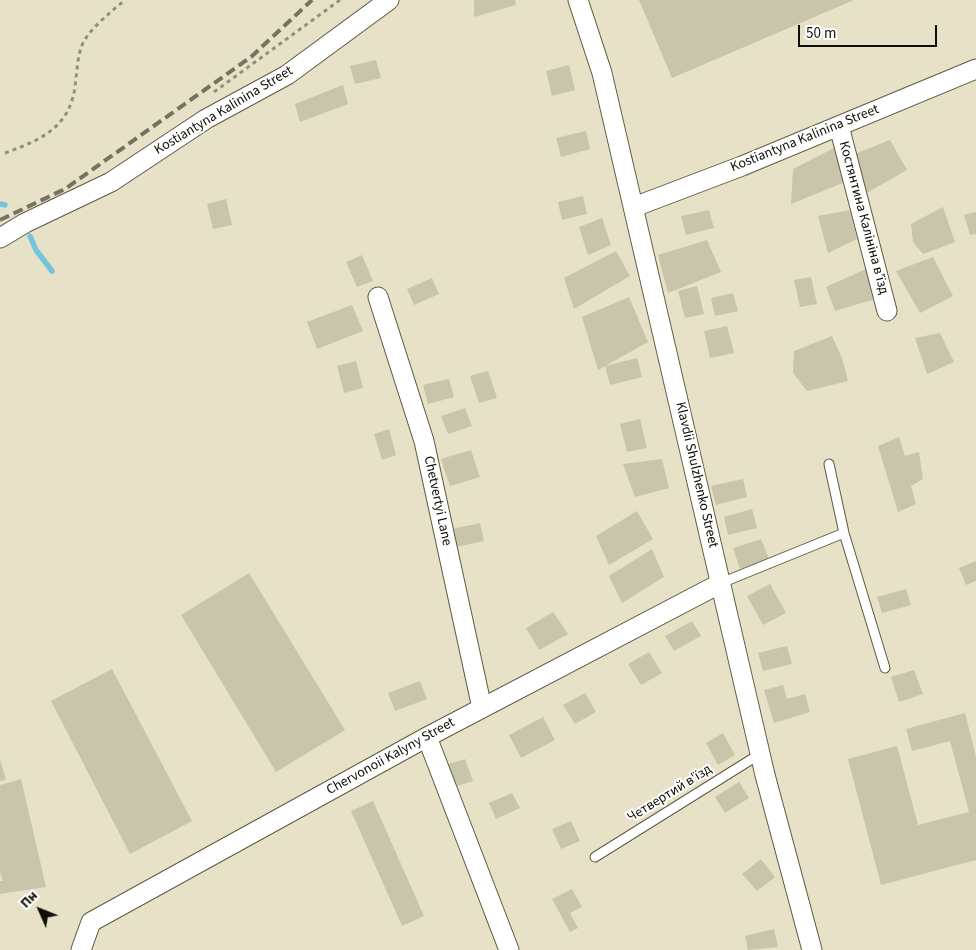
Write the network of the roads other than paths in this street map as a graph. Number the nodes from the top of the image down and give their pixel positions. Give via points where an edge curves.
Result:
1 (389, 0) edge
2 (578, 0) edge
3 (976, 69) edge
4 (839, 126) junction
5 (634, 207) junction
6 (0, 238) edge
7 (378, 297) dead end
8 (887, 311) dead end
9 (829, 464) dead end
10 (844, 532) junction
11 (721, 584) junction
12 (885, 668) dead end
13 (482, 708) junction
14 (427, 736) junction
15 (760, 754) junction
16 (595, 857) dead end
17 (81, 950) edge
18 (509, 950) edge
19 (812, 950) edge

1 - 6 street, Kostiantyna Kalinina Street via 287,74 206,119 111,182
2 - 5 street, Klavdii Shulzhenko Street via 602,73
3 - 4 street, Kostiantyna Kalinina Street
4 - 5 street, Kostiantyna Kalinina Street
4 - 8 street, Костянтина Калініна в’їзд
5 - 11 street, Klavdii Shulzhenko Street
7 - 13 street, Chetvertyi Lane via 424,441
9 - 10 lane
10 - 11 lane
10 - 12 lane
11 - 13 street, Chervonoii Kalyny Street
11 - 15 street, Klavdii Shulzhenko Street
13 - 14 street, Chervonoii Kalyny Street
14 - 17 street, Chervonoii Kalyny Street via 91,922
14 - 18 street
15 - 16 lane, Четвертий в'їзд
15 - 19 street, Klavdii Shulzhenko Street

